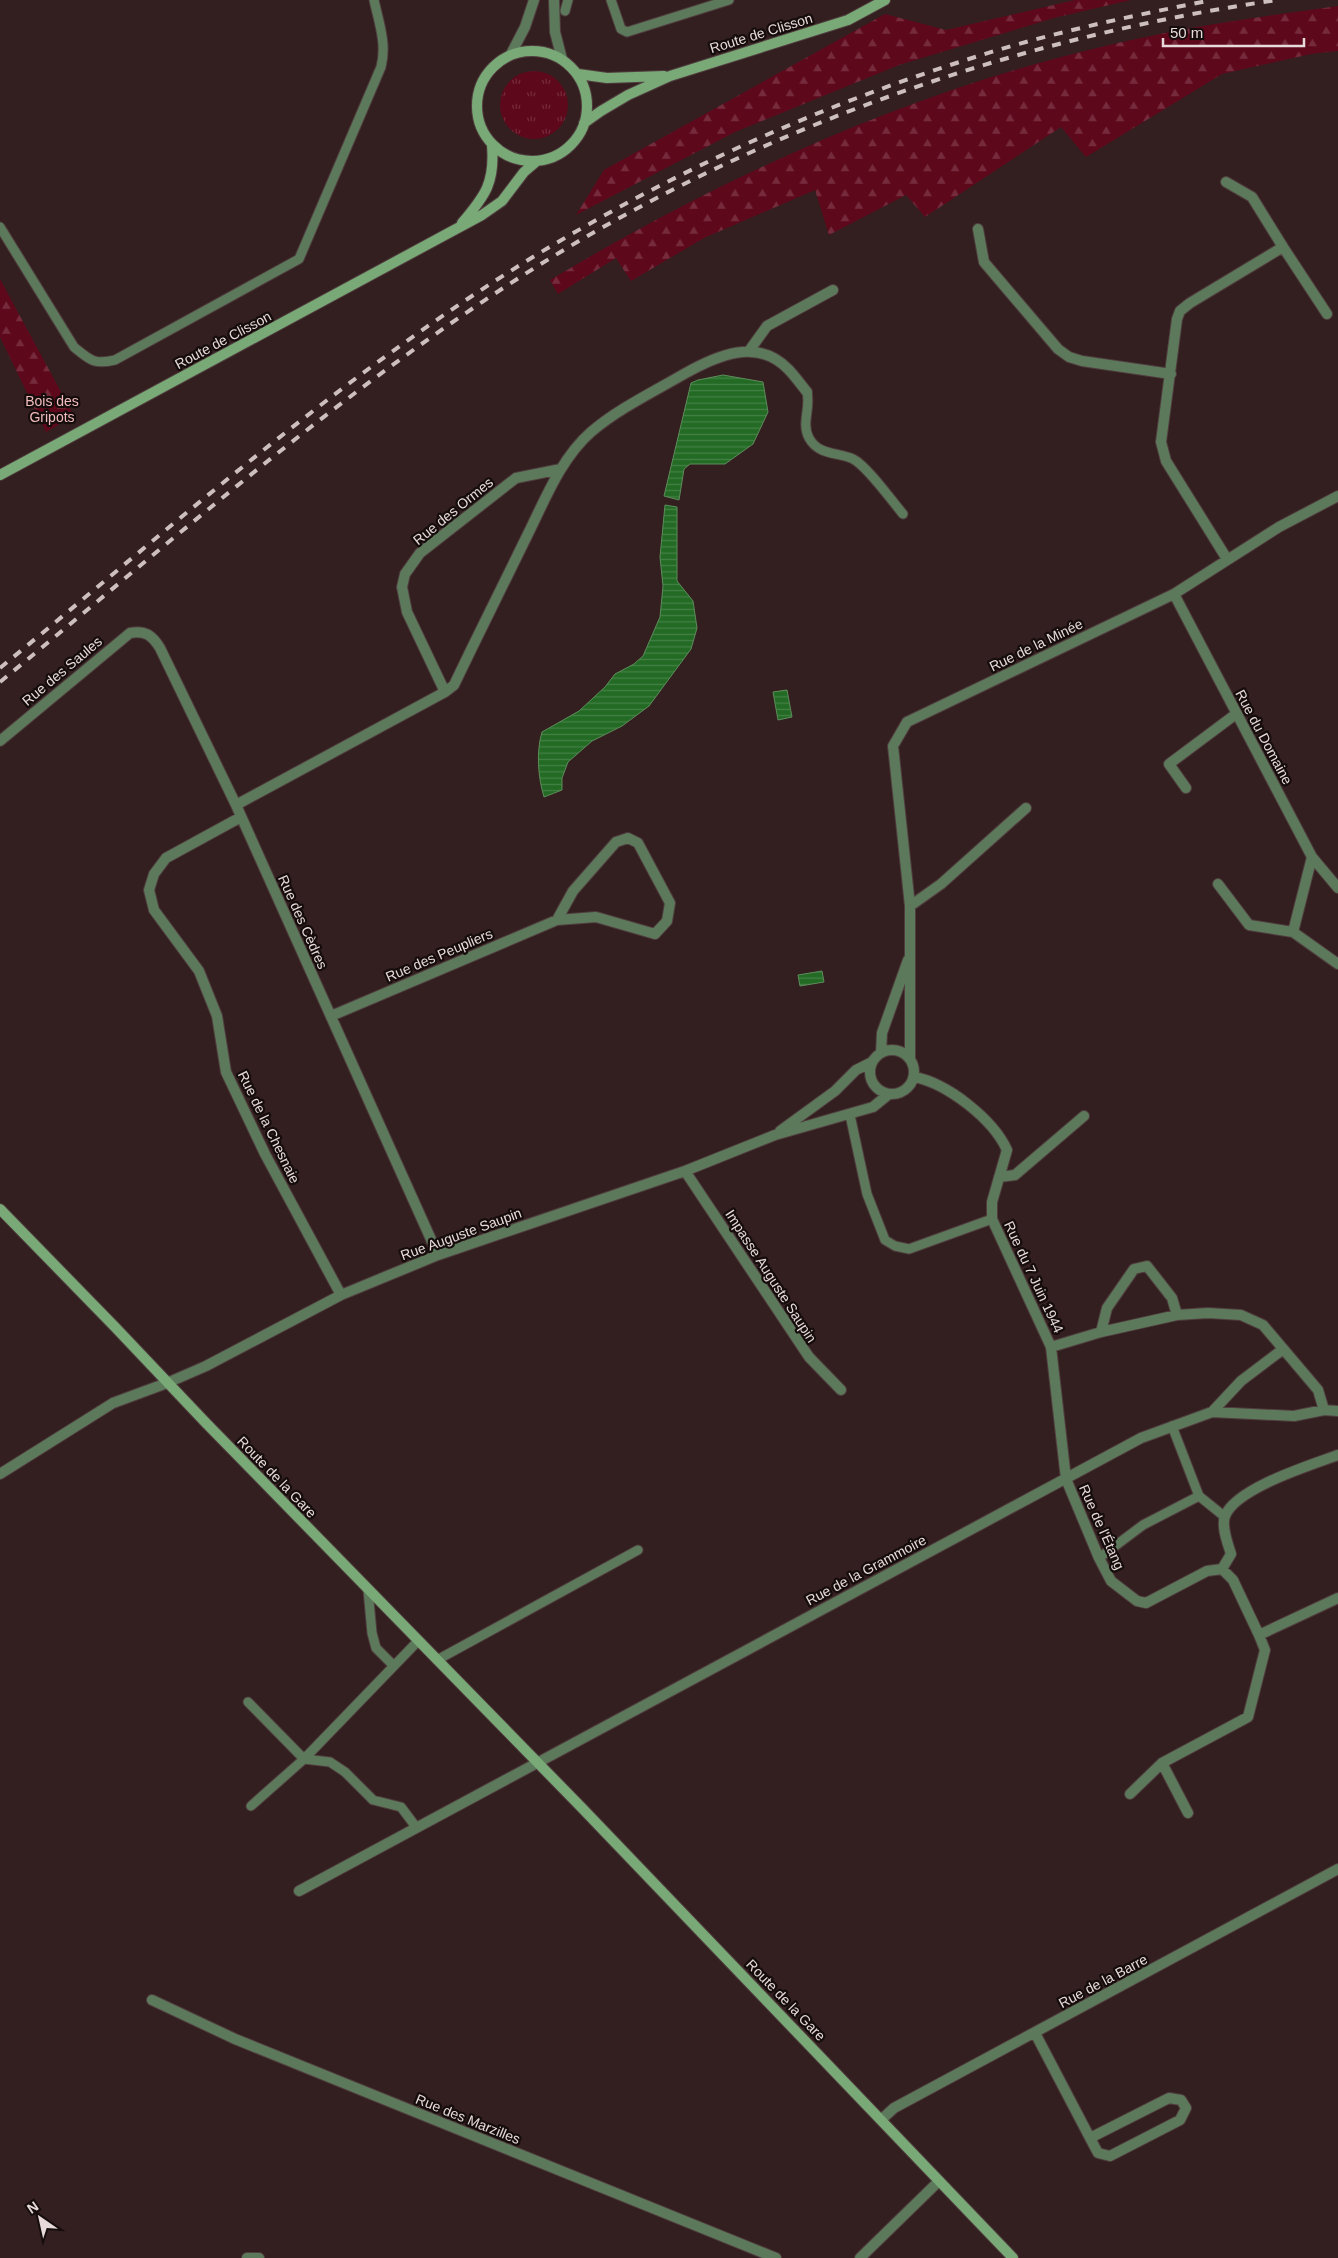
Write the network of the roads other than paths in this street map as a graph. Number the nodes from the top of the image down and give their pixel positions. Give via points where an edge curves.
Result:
1 (374, 0) edge
2 (534, 0) edge
3 (554, 0) edge
4 (568, 0) edge
5 (612, 0) edge
6 (729, 0) edge
7 (885, 0) edge
8 (565, 11) dead end
9 (511, 54) junction
10 (562, 59) junction
11 (578, 74) junction
12 (670, 76) junction
13 (584, 123) junction
14 (492, 145) junction
15 (537, 161) junction
16 (1226, 182) dead end
17 (0, 227) edge
18 (458, 227) junction
19 (978, 229) dead end
20 (1283, 247) junction
21 (834, 290) dead end
22 (1327, 314) dead end
23 (749, 351) junction
24 (1171, 374) junction
25 (807, 392) joint
26 (561, 469) junction
27 (0, 475) edge
28 (1338, 496) edge
29 (902, 514) dead end
30 (1227, 559) junction
31 (1174, 594) junction
32 (120, 640) joint
33 (445, 692) junction
34 (1236, 714) junction
35 (0, 741) edge
36 (1186, 788) dead end
37 (236, 805) junction
38 (1026, 808) dead end
39 (241, 817) junction
40 (1312, 857) junction
41 (1218, 884) dead end
42 (1338, 888) edge
43 (910, 906) junction
44 (557, 920) junction
45 (1293, 932) junction
46 (911, 952) junction
47 (1338, 964) edge
48 (331, 1016) junction
49 (881, 1053) junction
50 (910, 1059) junction
51 (872, 1062) junction
52 (914, 1076) junction
53 (889, 1094) junction
54 (850, 1115) junction
55 (1084, 1116) dead end
56 (775, 1135) junction
57 (685, 1170) junction
58 (999, 1177) junction
59 (0, 1209) edge
60 (992, 1219) junction
61 (438, 1255) junction
62 (341, 1295) junction
63 (1177, 1315) junction
64 (1101, 1332) junction
65 (1051, 1347) junction
66 (1282, 1350) junction
67 (167, 1383) junction
68 (842, 1390) dead end
69 (1324, 1410) junction
70 (1338, 1411) edge
71 (1212, 1412) junction
72 (1172, 1426) junction
73 (1338, 1455) edge
74 (0, 1474) edge
75 (1066, 1478) junction
76 (1199, 1496) junction
77 (1225, 1516) junction
78 (638, 1550) dead end
79 (1099, 1558) junction
80 (1222, 1569) junction
81 (368, 1590) junction
82 (1338, 1598) edge
83 (1259, 1635) junction
84 (418, 1641) junction
85 (437, 1660) junction
86 (394, 1665) junction
87 (248, 1702) dead end
88 (304, 1759) junction
89 (537, 1763) junction
90 (1162, 1763) junction
91 (1130, 1794) dead end
92 (251, 1806) dead end
93 (1188, 1813) dead end
94 (416, 1827) junction
95 (1338, 1868) edge
96 (300, 1891) dead end
97 (152, 2000) dead end
98 (1035, 2033) junction
99 (882, 2119) junction
100 (1090, 2138) junction
101 (939, 2181) junction
102 (247, 2258) edge
103 (259, 2258) edge
104 (776, 2258) edge
105 (860, 2258) edge
106 (1013, 2258) edge

1 - 17 lane via 385,54 299,259 115,360 101,363 89,360 74,347
2 - 9 street
3 - 10 street via 555,32
4 - 8 lane
5 - 6 lane via 621,29 627,32
7 - 12 main road, Route de Clisson via 848,20
9 - 10 main road via 542,51
9 - 14 main road via 495,64 483,80 477,96 478,120
10 - 11 main road
11 - 12 main road, Route de Clisson via 607,78
11 - 13 main road via 586,93 588,111
12 - 13 main road, Route de Clisson via 628,95
13 - 15 main road via 575,142 567,149
14 - 15 main road via 509,157 526,162
14 - 18 main road, Route de Clisson via 491,183 482,200
15 - 18 main road, Route de Clisson via 524,172 502,201
16 - 20 street via 1252,197
18 - 27 main road, Route de Clisson
19 - 24 street via 984,262 1058,350 1082,361
20 - 22 street
20 - 24 street via 1180,312
21 - 23 street via 767,326
23 - 25 street via 775,359
23 - 26 street via 731,352 706,362 622,411 591,432
24 - 30 street via 1160,442 1162,451
25 - 29 lane via 810,402 805,420 809,438 825,452 853,459 862,466
26 - 33 street via 454,685
26 - 33 street, Rue des Ormes via 516,478 420,553 405,574 402,587 405,606
28 - 30 street, Rue de la Minée
30 - 31 street, Rue de la Minée
31 - 34 street, Rue du Domaine
31 - 43 street, Rue de la Minée via 907,722 893,746
32 - 35 street, Rue des Saules
32 - 37 street, Rue des Cèdres via 140,631 154,638
33 - 37 street
34 - 36 street via 1169,764
34 - 40 street, Rue du Domaine
37 - 39 street, Rue des Cèdres
38 - 43 street via 941,884
39 - 48 street, Rue des Cèdres
39 - 62 street, Rue de la Chesnaie via 166,858 154,874 150,890 154,910 199,971 217,1016 226,1072 265,1154
40 - 42 street, Rue du Domaine
40 - 45 street
41 - 45 street via 1249,925
43 - 46 street, Rue de la Minée
44 - 44 street, Rue des Peupliers via 596,917 655,934 667,921 670,903 638,843 628,838 616,842 573,891
44 - 48 street, Rue des Peupliers
45 - 47 street
46 - 49 street, Rue de la Minée via 882,1033
46 - 50 street, Rue de la Minée
48 - 61 street, Rue des Cèdres
49 - 50 street via 899,1051
49 - 51 street
50 - 52 street
51 - 53 street via 872,1082 876,1088
51 - 56 street, Rue Auguste Saupin via 856,1070 835,1091
52 - 53 street via 908,1088
52 - 58 street, Rue du 7 Juin 1944 via 928,1079 948,1090 1000,1136 1007,1150
53 - 54 street, Rue Auguste Saupin via 873,1107
54 - 56 street, Rue Auguste Saupin
54 - 60 lane, Rue du 7 Juin 1944 via 867,1194 885,1240 909,1250
55 - 58 street via 1015,1175
56 - 57 street, Rue Auguste Saupin
57 - 61 street, Rue Auguste Saupin
57 - 68 street, Impasse Auguste Saupin via 809,1357
58 - 60 street, Rue du 7 Juin 1944 via 992,1202
59 - 67 main road, Route de la Gare
60 - 65 street, Rue du 7 Juin 1944
61 - 62 street, Rue Auguste Saupin
62 - 67 street, Rue Auguste Saupin
63 - 64 street, Rue du 7 Juin 1944
63 - 64 street via 1172,1298 1147,1266 1134,1269 1107,1308
63 - 66 street, Rue du 7 Juin 1944 via 1241,1315 1263,1325
64 - 65 street, Rue du 7 Juin 1944
65 - 75 street, Rue du 7 Juin 1944
66 - 69 street, Rue du 7 Juin 1944 via 1318,1390
66 - 71 street, Rue de la Grammoire via 1241,1381
67 - 74 street, Rue Auguste Saupin via 113,1403
67 - 81 main road, Route de la Gare
69 - 70 street
69 - 71 street, Rue de la Grammoire via 1294,1416
71 - 72 street, Rue de la Grammoire
72 - 75 street, Rue de la Grammoire via 1141,1438
72 - 76 lane
73 - 77 street via 1280,1476 1237,1501
75 - 79 street, Rue de l'Étang
75 - 89 street, Rue de la Grammoire
76 - 77 lane
76 - 79 lane via 1143,1525
77 - 80 street via 1231,1554
78 - 85 lane
79 - 80 street, Rue de l'Étang via 1111,1581 1137,1601 1146,1603 1207,1571
80 - 83 street via 1233,1580
81 - 84 main road, Route de la Gare
81 - 86 lane via 376,1648
82 - 83 street
83 - 90 street via 1265,1650 1248,1717
84 - 85 main road, Route de la Gare
84 - 86 lane
85 - 89 main road, Route de la Gare
86 - 88 lane
87 - 88 lane
88 - 92 lane
88 - 94 lane via 330,1762 346,1772 373,1800 401,1807
89 - 94 street
89 - 99 main road, Route de la Gare
90 - 91 street
90 - 93 street
94 - 96 street
95 - 98 street, Rue de la Barre
97 - 104 street, Rue des Marzilles via 235,2039
98 - 99 street, Rue de la Barre via 894,2108
98 - 100 street
99 - 101 main road, Route de la Gare
100 - 100 street via 1098,2153 1110,2156 1180,2120 1186,2108 1181,2100 1169,2098
101 - 105 street
101 - 106 main road, Route de la Gare
102 - 103 street

